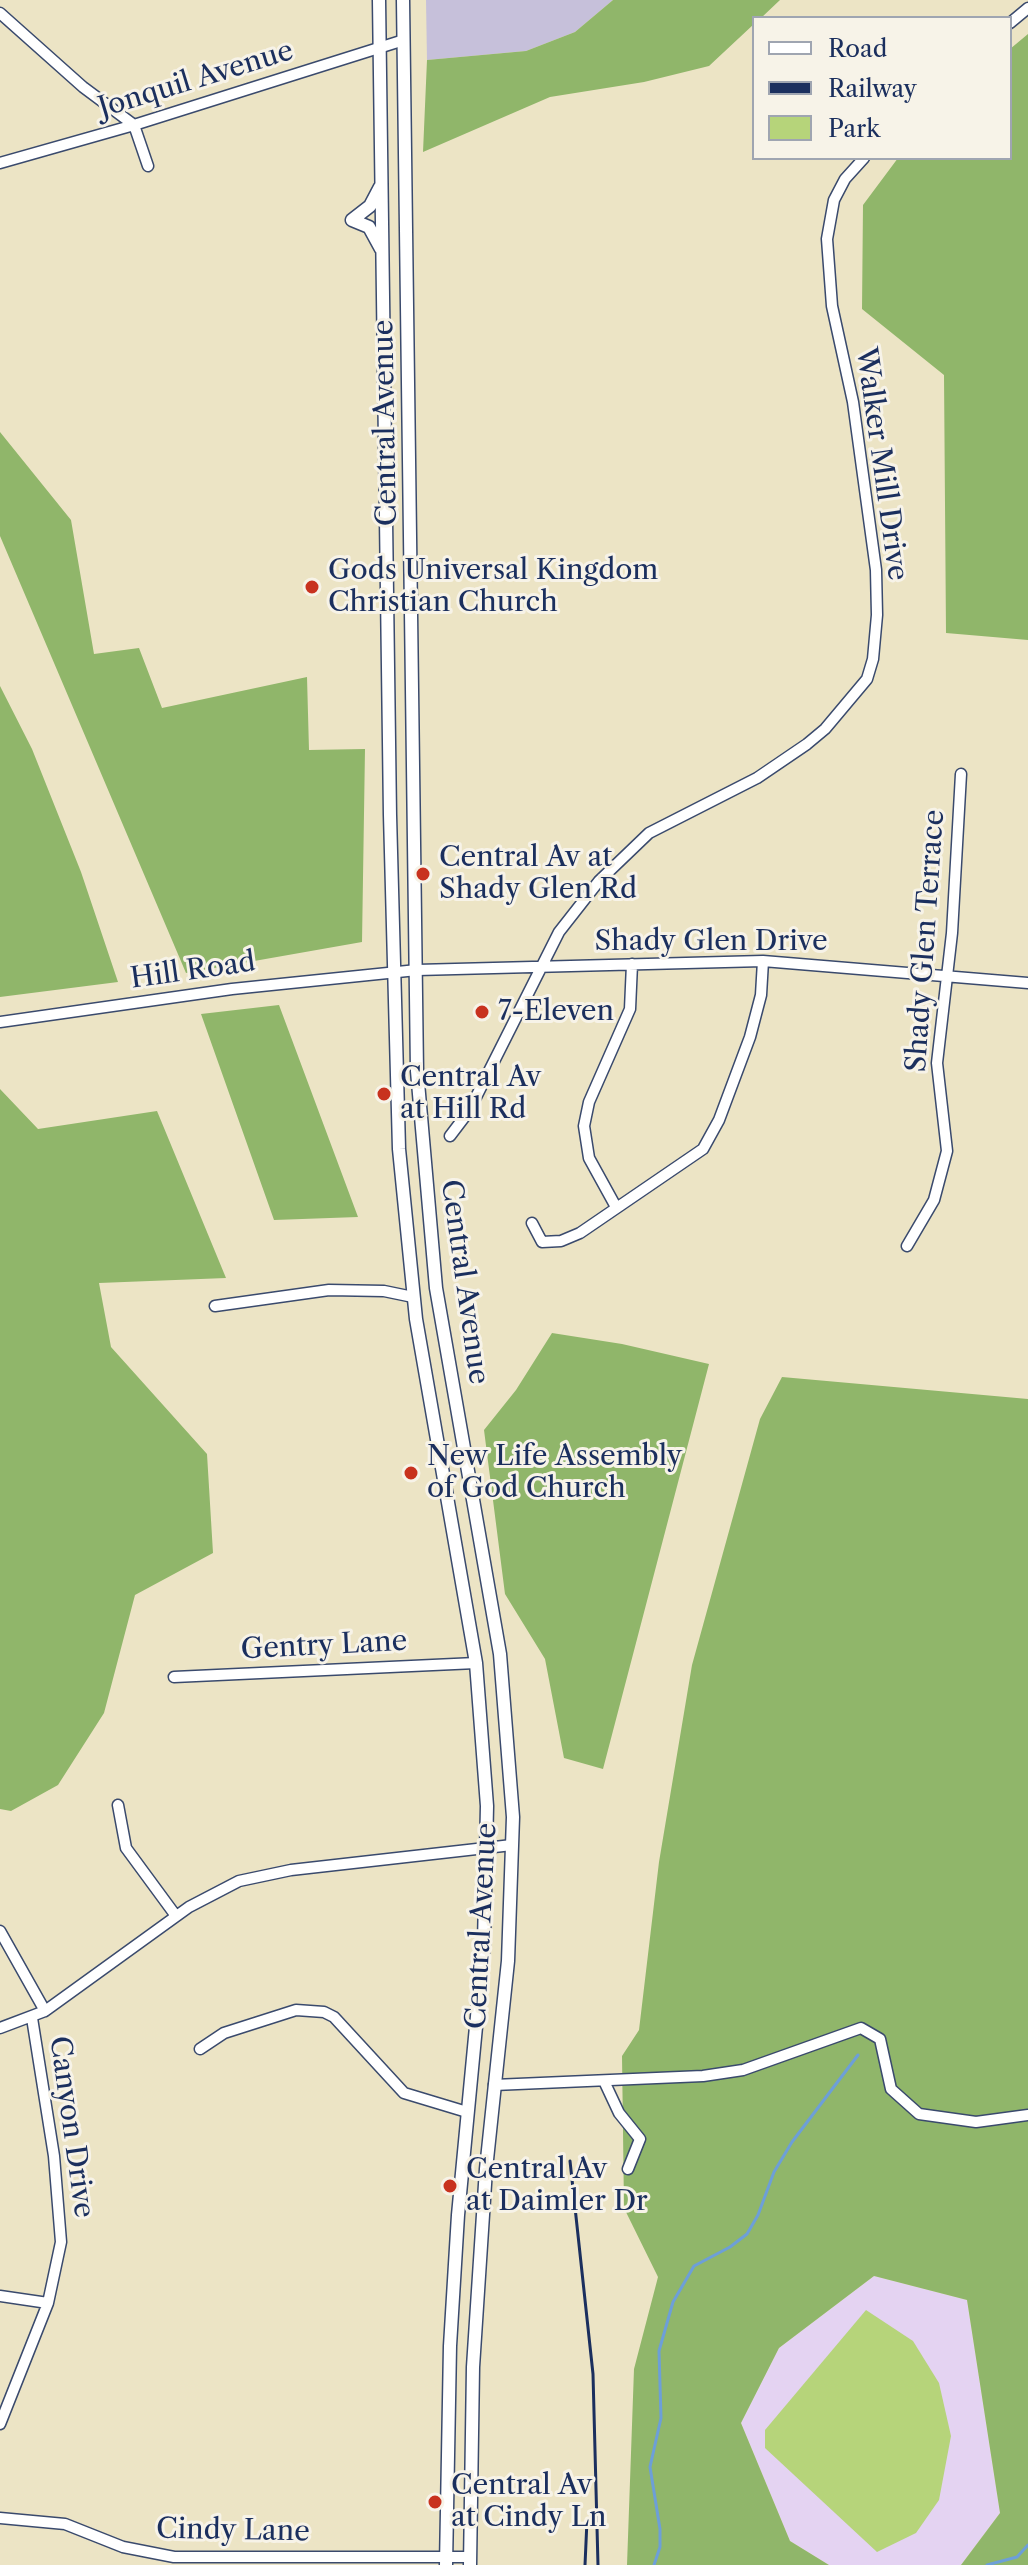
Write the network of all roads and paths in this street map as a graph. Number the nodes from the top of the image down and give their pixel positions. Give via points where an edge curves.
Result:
1 (379, 0) edge
2 (403, 0) edge
3 (1028, 8) edge
4 (0, 13) edge
5 (1012, 21) edge
6 (404, 40) junction
7 (380, 49) junction
8 (134, 125) junction
9 (862, 160) edge
10 (0, 163) edge
11 (148, 166) dead end
12 (383, 178) junction
13 (384, 256) junction
14 (961, 774) dead end
15 (763, 961) junction
16 (632, 964) junction
17 (540, 966) junction
18 (417, 970) junction
19 (393, 971) junction
20 (946, 975) junction
21 (1028, 983) edge
22 (0, 1022) edge
23 (450, 1136) dead end
24 (616, 1207) junction
25 (532, 1223) dead end
26 (907, 1246) dead end
27 (413, 1297) junction
28 (215, 1306) dead end
29 (476, 1663) junction
30 (174, 1677) dead end
31 (118, 1805) dead end
32 (512, 1845) junction
33 (488, 1848) junction
34 (176, 1916) junction
35 (0, 1931) edge
36 (45, 2011) junction
37 (32, 2018) junction
38 (0, 2028) edge
39 (200, 2049) dead end
40 (604, 2081) junction
41 (494, 2085) junction
42 (467, 2112) junction
43 (1028, 2115) edge
44 (628, 2169) dead end
45 (0, 2296) edge
46 (48, 2303) junction
47 (0, 2424) edge
48 (0, 2518) edge
49 (446, 2561) edge
50 (470, 2561) edge
51 (221, 2562) edge
52 (237, 2562) edge

1 - 7 main road, Central Avenue
2 - 6 main road, Central Avenue
3 - 5 street
4 - 8 street
6 - 7 street, Jonquil Avenue
6 - 18 main road, Central Avenue
7 - 8 street, Jonquil Avenue
7 - 12 main road, Central Avenue
8 - 10 street, Jonquil Avenue
8 - 11 street
9 - 17 street, Walker Mill Drive via 834,200 827,239 832,306 853,402 876,570 877,615 867,679 807,744 757,778 643,837 577,905
12 - 13 main road, Central Avenue
12 - 13 main road via 370,206 352,220 369,227
13 - 19 main road, Central Avenue
14 - 20 street, Shady Glen Terrace
15 - 16 street, Shady Glen Drive
15 - 20 street, Shady Glen Drive
15 - 24 street via 758,1009 709,1141 688,1162
16 - 17 street, Shady Glen Drive
16 - 24 street via 630,1009 589,1102 584,1126 589,1158
17 - 18 street, Shady Glen Drive
17 - 23 street, Walker Mill Drive via 469,1111
18 - 19 street, Shady Glen Drive
18 - 32 main road, Central Avenue via 417,1071 436,1288 500,1654
19 - 22 street, Hill Road
19 - 27 main road, Central Avenue via 399,1149
20 - 21 street, Shady Glen Drive
20 - 26 street, Shady Glen Terrace via 937,1063 947,1137 944,1169 929,1212
24 - 25 street via 561,1241 542,1242
27 - 28 street via 329,1290
27 - 29 main road, Central Avenue
29 - 30 street, Gentry Lane
29 - 33 main road, Central Avenue
31 - 34 street via 126,1848
32 - 33 street
32 - 41 main road, Central Avenue via 508,1961
33 - 34 street via 259,1876 231,1884
33 - 42 main road, Central Avenue
34 - 36 street
35 - 36 street, Canyon Drive
36 - 37 street
37 - 38 street
37 - 46 street, Canyon Drive via 61,2220 59,2263
39 - 42 street via 224,2033 296,2010 324,2012 404,2093
40 - 41 street
40 - 43 street via 743,2070 838,2034 867,2029 880,2039 891,2089 919,2114 976,2122
40 - 44 street via 619,2113 640,2139
41 - 50 main road, Central Avenue via 473,2367
42 - 49 main road, Central Avenue via 450,2346
45 - 46 street
46 - 47 street, Canyon Drive
48 - 51 street, Cindy Lane via 71,2525 143,2553
49 - 50 street, Cindy Lane
49 - 52 street, Cindy Lane
51 - 52 street, Cindy Lane

